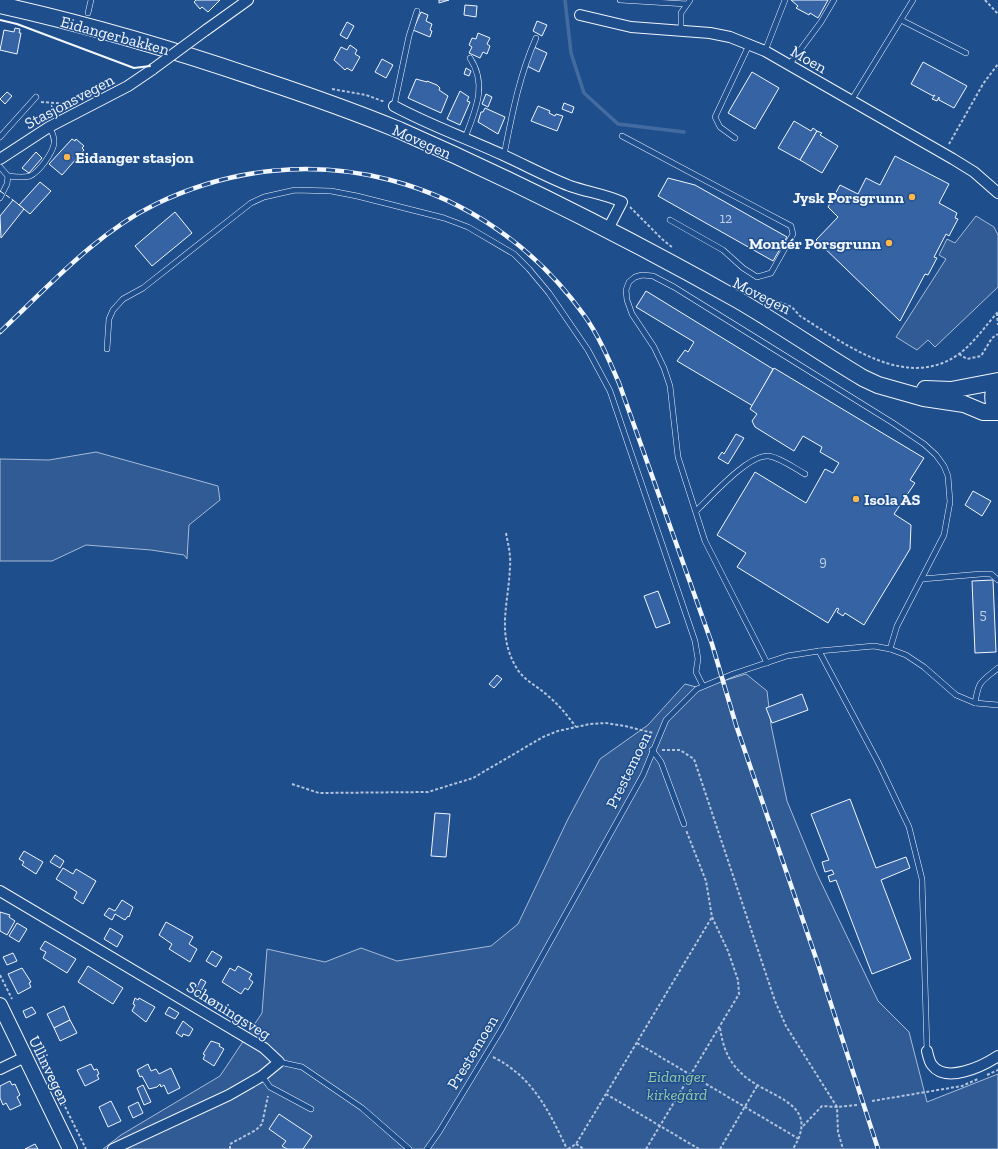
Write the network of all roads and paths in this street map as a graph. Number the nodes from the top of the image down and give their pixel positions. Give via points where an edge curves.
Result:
1 (91, 0) edge
2 (248, 0) edge
3 (620, 0) edge
4 (784, 0) edge
5 (834, 0) edge
6 (913, 0) edge
7 (985, 0) edge
8 (688, 2) edge
9 (0, 6) edge
10 (418, 11) dead end
11 (88, 13) dead end
12 (998, 14) edge
13 (580, 15) dead end
14 (901, 20) junction
15 (681, 30) junction
16 (536, 38) dead end
17 (750, 44) junction
18 (764, 51) junction
19 (966, 53) dead end
20 (470, 58) dead end
21 (998, 64) edge
22 (788, 65) junction
23 (229, 69) joint
24 (36, 97) dead end
25 (851, 101) junction
26 (32, 102) junction
27 (394, 106) joint
28 (86, 107) junction
29 (49, 127) junction
30 (622, 136) dead end
31 (0, 137) edge
32 (465, 138) junction
33 (735, 138) dead end
34 (943, 154) junction
35 (504, 155) junction
36 (0, 159) edge
37 (0, 167) edge
38 (8, 176) junction
39 (997, 191) edge
40 (0, 198) edge
41 (622, 202) junction
42 (670, 220) dead end
43 (608, 229) junction
44 (676, 250) dead end
45 (736, 282) dead end
46 (998, 312) edge
47 (998, 325) edge
48 (998, 334) edge
49 (107, 349) dead end
50 (958, 354) junction
51 (998, 382) edge
52 (902, 391) junction
53 (998, 412) edge
54 (805, 474) dead end
55 (696, 512) junction
56 (506, 533) dead end
57 (922, 579) junction
58 (998, 580) edge
59 (890, 649) junction
60 (819, 651) junction
61 (767, 663) junction
62 (998, 668) edge
63 (703, 686) junction
64 (975, 703) junction
65 (998, 705) edge
66 (576, 727) junction
67 (660, 735) junction
68 (652, 750) junction
69 (292, 784) dead end
70 (684, 824) joint
71 (0, 891) edge
72 (712, 917) junction
73 (0, 975) edge
74 (7, 1004) edge
75 (720, 1027) junction
76 (31, 1037) dead end
77 (637, 1042) junction
78 (927, 1051) joint
79 (487, 1054) junction
80 (998, 1056) edge
81 (25, 1057) junction
82 (279, 1062) junction
83 (0, 1069) edge
84 (998, 1070) edge
85 (691, 1075) junction
86 (262, 1076) junction
87 (985, 1076) dead end
88 (980, 1078) dead end
89 (757, 1086) junction
90 (270, 1087) junction
91 (606, 1094) junction
92 (872, 1101) dead end
93 (857, 1105) dead end
94 (744, 1107) junction
95 (837, 1107) junction
96 (311, 1109) dead end
97 (660, 1126) junction
98 (803, 1126) junction
99 (799, 1140) junction
100 (576, 1144) junction
101 (70, 1149) edge
102 (86, 1149) edge
103 (113, 1149) edge
104 (230, 1149) edge
105 (409, 1149) edge
106 (427, 1149) edge
107 (567, 1149) edge
108 (584, 1149) edge
109 (646, 1149) edge
110 (699, 1149) edge
111 (720, 1149) edge
112 (793, 1149) edge
113 (843, 1149) edge

1 - 11 lane
2 - 28 street, Stasjonsvegen, bridge via 154,69 128,86
3 - 8 lane
4 - 18 lane
5 - 22 lane via 821,22
6 - 14 lane
7 - 12 path
8 - 15 lane via 681,13
9 - 23 main road, Eidangerbakken via 94,28
10 - 27 lane via 409,36
13 - 15 street, Moen via 631,27
14 - 19 lane
14 - 25 lane
15 - 17 street, Moen via 730,37
16 - 35 lane via 518,88
17 - 18 street, Moen
17 - 33 lane via 715,117 720,127
18 - 22 street, Moen
20 - 32 lane via 479,78 480,92
21 - 34 path via 983,84
22 - 25 street, Moen
23 - 43 main road, Movegen via 396,129
24 - 26 lane
25 - 34 street, Moen
26 - 28 path
26 - 31 lane
27 - 32 street, Movegen via 419,120
28 - 29 street, Stasjonsvegen
29 - 36 street, Stasjonsvegen
29 - 38 lane via 54,136 54,145 47,158 35,172 24,177
30 - 42 lane via 791,226 793,234 771,273 758,277 743,268 723,250
32 - 35 street, Movegen
34 - 39 street, Moen via 974,172
35 - 41 street, Movegen via 569,186
37 - 38 lane
38 - 40 lane
41 - 43 street
41 - 44 path via 634,209 662,240
43 - 52 main road, Movegen via 739,301 863,378
45 - 50 path, Movegen via 792,307 800,316 863,355 886,363 923,367 935,365
46 - 47 path
46 - 50 path, Movegen
48 - 50 path via 992,338 981,356 967,359
49 - 63 lane via 109,319 123,298 143,288 250,203 264,196 295,190 330,191 468,226 514,254 549,293 602,375 622,422 692,634 698,659 696,672
51 - 52 main road, Movegen via 951,390
51 - 53 main road via 993,393
52 - 53 main road, Movegen via 924,398 964,404 983,412
54 - 55 lane via 778,459 760,457 742,468
55 - 57 lane via 678,457 670,386 654,347 632,314 627,300 626,290 629,282 642,275 653,276 680,291 893,423 936,455 948,476 950,507 944,535
55 - 61 lane via 705,541
56 - 66 path via 510,554 504,610 508,652 516,668 527,680 547,694
57 - 58 lane via 991,574
57 - 59 lane via 897,626
59 - 60 lane, Prestemoen via 874,646
59 - 64 lane, Prestemoen via 906,655 956,695
60 - 61 lane, Prestemoen via 787,656
60 - 78 lane via 909,827 922,879
61 - 63 lane, Prestemoen
62 - 64 lane via 981,680
63 - 67 lane, Prestemoen via 666,720
64 - 65 lane, Prestemoen
66 - 67 path via 606,724
66 - 69 path via 543,737 473,778 428,792 319,793
67 - 68 lane, Prestemoen
68 - 70 lane via 661,762
68 - 79 lane, Prestemoen via 643,775
68 - 95 path via 680,750 694,759 775,1002 786,1026
70 - 72 path via 706,881
71 - 82 street, Schøningsveg via 264,1048
72 - 75 path via 728,951 740,987 737,1000
72 - 77 path
73 - 74 path
74 - 81 main road, Ullinvegen
75 - 85 path
75 - 89 path via 727,1057 740,1073
76 - 102 path
77 - 85 path
77 - 91 path
78 - 80 street via 932,1065 948,1073 975,1069
79 - 106 lane, Prestemoen
79 - 107 path via 515,1071 535,1090
81 - 83 street
81 - 101 main road, Ullinvegen
82 - 86 street, Schøningsveg
82 - 105 lane via 302,1067 362,1108
84 - 87 path
85 - 94 path
85 - 97 path
86 - 90 lane
86 - 103 street, Schøningsveg via 229,1095
88 - 92 path via 962,1086
89 - 94 path
89 - 98 path via 796,1109
90 - 96 lane
90 - 104 path via 262,1124 230,1144
91 - 97 path
91 - 100 path
93 - 95 path
94 - 99 path
94 - 111 path
95 - 98 path via 822,1106
95 - 113 path via 838,1132
97 - 109 path
97 - 110 path
98 - 99 path
99 - 112 path
100 - 107 path
100 - 108 path

